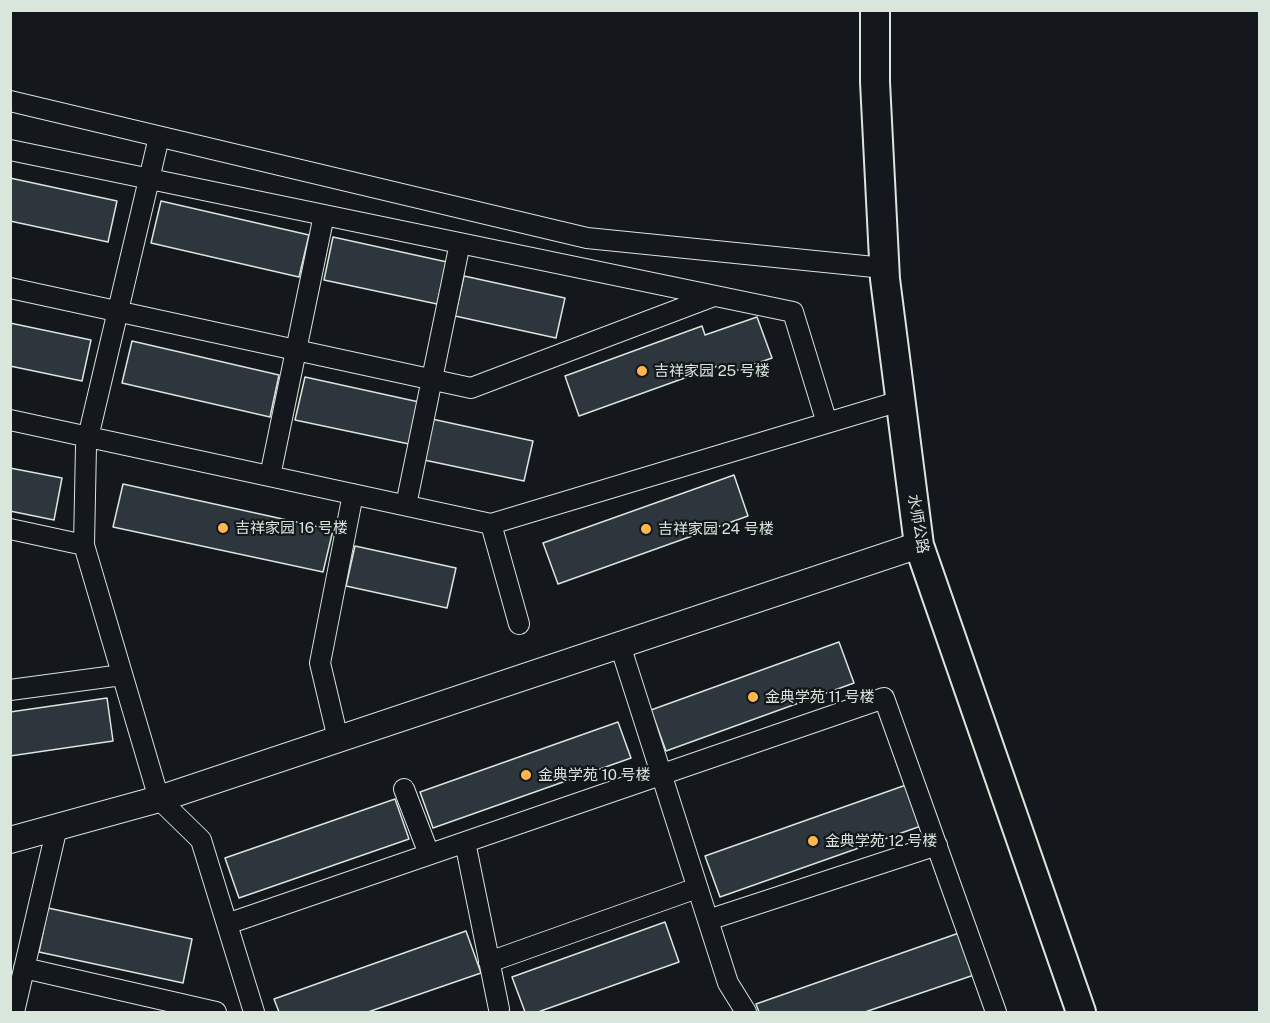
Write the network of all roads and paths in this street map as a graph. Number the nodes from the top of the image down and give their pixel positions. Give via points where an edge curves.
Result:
1 (875, 10) edge
2 (10, 101) edge
3 (159, 137) junction
4 (10, 150) edge
5 (149, 178) junction
6 (324, 214) junction
7 (460, 243) junction
8 (884, 268) junction
9 (10, 288) edge
10 (714, 296) junction
11 (118, 311) junction
12 (296, 350) junction
13 (432, 380) junction
14 (900, 401) junction
15 (10, 420) edge
16 (827, 423) junction
17 (88, 437) junction
18 (270, 476) junction
19 (353, 494) junction
20 (406, 506) junction
21 (491, 524) junction
22 (10, 529) edge
23 (84, 545) junction
24 (919, 545) junction
25 (519, 624) dead end
26 (620, 645) junction
27 (122, 675) junction
28 (10, 690) edge
29 (338, 739) junction
30 (662, 775) junction
31 (404, 789) dead end
32 (159, 799) junction
33 (57, 827) junction
34 (10, 840) edge
35 (465, 842) junction
36 (937, 845) junction
37 (429, 855) junction
38 (698, 888) junction
39 (708, 920) junction
40 (227, 924) junction
41 (489, 962) junction
42 (24, 968) junction
43 (495, 1011) edge
44 (14, 1012) edge
45 (216, 1012) edge
46 (254, 1012) edge
47 (746, 1012) edge
48 (996, 1012) edge
49 (1081, 1012) edge

1 - 8 main road, 水师公路
2 - 3 street
3 - 5 street
3 - 8 street via 587,238
4 - 5 street
5 - 6 street
5 - 11 street
6 - 7 street
6 - 12 street
7 - 10 street
7 - 13 street
8 - 14 main road, 水师公路
9 - 11 street
10 - 13 street via 471,388
10 - 16 street via 793,312
11 - 12 street
11 - 17 street
12 - 13 street
12 - 18 street
13 - 20 street
14 - 16 street
14 - 24 main road, 水师公路
15 - 17 street
16 - 21 street
17 - 18 street
17 - 23 street
18 - 19 street
19 - 20 street
19 - 29 street via 320,663
20 - 21 street
21 - 25 street
22 - 23 street
23 - 27 street
24 - 26 street
24 - 49 main road, 水师公路
26 - 29 street
26 - 30 street
27 - 28 street
27 - 32 street
29 - 32 street
30 - 35 street
30 - 36 street via 884,698
30 - 38 street
31 - 37 street
32 - 33 street
32 - 40 street via 201,840
33 - 34 street
33 - 42 street
35 - 37 street
35 - 41 street
36 - 39 street
36 - 48 street
37 - 40 street
38 - 39 street
38 - 41 street
39 - 47 street via 728,983
40 - 46 street
41 - 43 street
42 - 44 street
42 - 45 street

